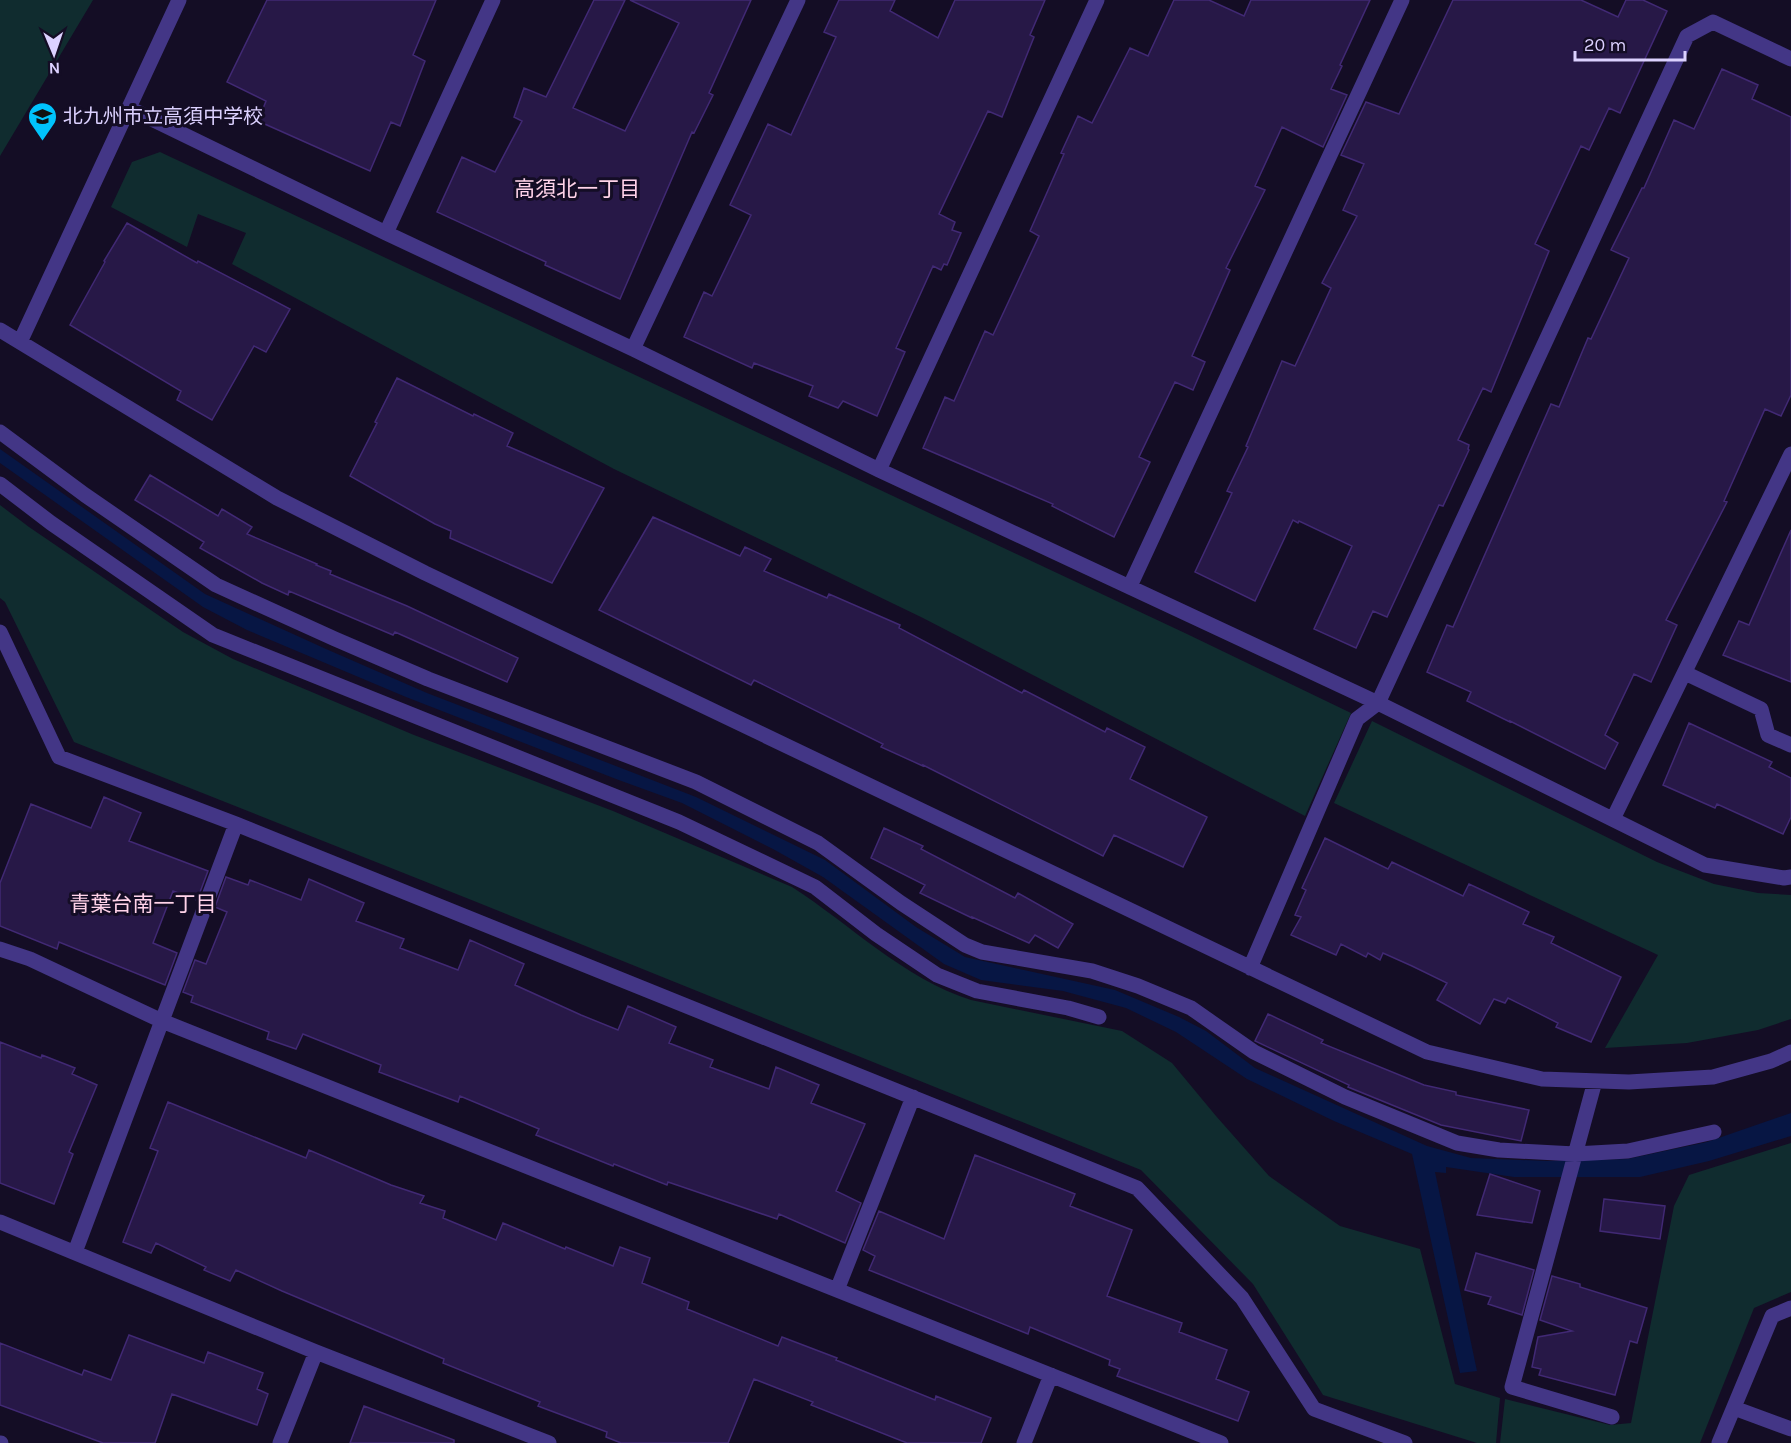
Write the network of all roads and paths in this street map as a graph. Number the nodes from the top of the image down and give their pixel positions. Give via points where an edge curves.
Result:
1 (179, 0) edge
2 (493, 0) edge
3 (798, 0) edge
4 (1097, 0) edge
5 (1402, 0) edge
6 (1791, 59) edge
7 (129, 108) junction
8 (386, 233) junction
9 (0, 330) edge
10 (20, 342) junction
11 (633, 349) junction
12 (0, 432) edge
13 (1791, 454) edge
14 (879, 471) junction
15 (0, 484) edge
16 (1130, 586) junction
17 (0, 632) edge
18 (1684, 673) junction
19 (1378, 703) junction
20 (1791, 745) edge
21 (1613, 819) junction
22 (236, 824) junction
23 (1791, 877) edge
24 (0, 949) edge
25 (1250, 968) junction
26 (1100, 1017) dead end
27 (162, 1021) junction
28 (1791, 1052) edge
29 (1595, 1081) junction
30 (913, 1097) junction
31 (1714, 1132) dead end
32 (1575, 1154) junction
33 (0, 1222) edge
34 (75, 1252) junction
35 (837, 1290) junction
36 (1791, 1308) edge
37 (316, 1352) junction
38 (1050, 1376) junction
39 (1734, 1408) junction
40 (1612, 1417) dead end
41 (1791, 1429) edge
42 (524, 1438) edge
43 (280, 1443) edge
44 (549, 1443) edge
45 (1024, 1443) edge
46 (1221, 1443) edge
47 (1405, 1443) edge
48 (1719, 1443) edge

1 - 7 street
2 - 8 street
3 - 11 street
4 - 14 street
5 - 16 street
6 - 19 street via 1713,22 1687,36
7 - 8 street
7 - 10 street
8 - 11 street
9 - 10 street
10 - 25 street via 276,498
11 - 14 street
12 - 32 street via 216,585 428,679 696,782 818,843 965,945 982,952 1092,971 1138,986 1191,1008 1254,1052 1346,1097 1457,1143 1499,1150
13 - 18 street
14 - 16 street
15 - 26 street via 213,635 679,822 815,887 936,975 977,991
16 - 19 street
17 - 22 street via 58,757
18 - 20 street via 1761,709 1768,735
18 - 21 street
19 - 21 street
19 - 25 street via 1357,719
21 - 23 street via 1705,865
22 - 27 street
22 - 30 street
24 - 27 street via 30,959
25 - 29 street via 1427,1052 1542,1079
27 - 34 street
27 - 35 street
28 - 29 street via 1713,1077
29 - 32 street
30 - 35 street
30 - 47 street via 1137,1188 1242,1298 1314,1409
31 - 32 street via 1628,1151
32 - 40 street via 1512,1387
33 - 34 street
34 - 37 street
35 - 38 street
36 - 39 street via 1772,1316
37 - 42 street
37 - 43 street
38 - 45 street
38 - 46 street
39 - 41 street
39 - 48 street
42 - 44 street

